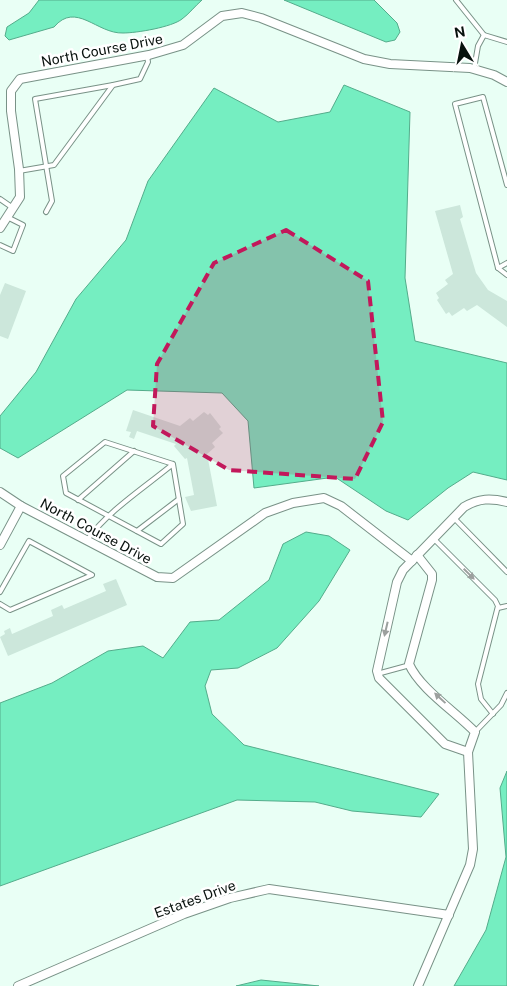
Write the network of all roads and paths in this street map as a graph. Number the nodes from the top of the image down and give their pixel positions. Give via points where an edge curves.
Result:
1 (456, 0) edge
2 (484, 35) junction
3 (507, 42) edge
4 (147, 56) junction
5 (474, 69) junction
6 (507, 82) edge
7 (113, 84) junction
8 (46, 166) junction
9 (20, 171) junction
10 (507, 185) edge
11 (0, 199) edge
12 (14, 208) junction
13 (46, 212) dead end
14 (8, 217) junction
15 (0, 228) edge
16 (0, 245) edge
17 (507, 263) edge
18 (498, 268) junction
19 (507, 275) edge
20 (134, 451) junction
21 (173, 464) junction
22 (0, 492) edge
23 (179, 499) junction
24 (78, 500) junction
25 (507, 502) edge
26 (21, 506) junction
27 (109, 517) junction
28 (454, 518) junction
29 (137, 531) junction
30 (434, 539) junction
31 (87, 540) junction
32 (0, 545) edge
33 (414, 558) junction
34 (507, 572) edge
35 (0, 591) edge
36 (0, 604) edge
37 (507, 606) edge
38 (498, 608) junction
39 (410, 665) junction
40 (377, 674) junction
41 (507, 693) edge
42 (493, 714) junction
43 (475, 732) junction
44 (468, 752) junction
45 (449, 915) junction
46 (18, 986) edge
47 (418, 986) edge

1 - 2 lane
2 - 3 lane
2 - 5 lane via 478,46
4 - 5 street, North Course Drive via 183,45 222,16 242,13 364,59 390,64
4 - 7 lane via 148,62 140,79
4 - 9 street, North Course Drive via 20,79 11,91 11,111
5 - 6 street, North Course Drive
7 - 8 lane via 54,164
7 - 8 lane via 36,99
8 - 9 lane
8 - 13 lane via 52,201
9 - 12 street, North Course Drive via 20,197
10 - 18 lane via 483,97 455,104
11 - 12 lane
12 - 14 street, North Course Drive
14 - 15 street, North Course Drive
14 - 16 lane via 23,225 13,251
17 - 18 lane
18 - 19 lane
20 - 21 lane
20 - 24 lane
20 - 24 lane via 105,442 63,476 66,493
21 - 23 lane
21 - 27 lane
22 - 26 street, North Course Drive
23 - 29 lane
23 - 29 lane via 183,524 160,544
24 - 27 lane
25 - 28 street via 486,499 473,502
26 - 31 street, North Course Drive
26 - 32 street
27 - 29 lane
27 - 31 lane
28 - 30 street
28 - 34 lane
30 - 33 street
30 -> 38 lane via 495,600
31 - 33 street, North Course Drive via 157,577 173,578 265,513 324,498 341,506
33 - 39 street, North Course Drive via 432,574 432,580
33 -> 40 street via 397,582
35 - 36 lane via 29,541 92,575 10,610
37 - 38 lane
38 - 42 lane via 478,684 481,699
39 - 40 lane
43 -> 39 street via 425,685
40 - 44 street via 445,744
41 - 42 lane
42 - 43 lane
43 - 44 street
44 - 45 street via 473,848 466,879
45 - 46 street, Estates Drive via 269,889 184,914
45 - 47 street

